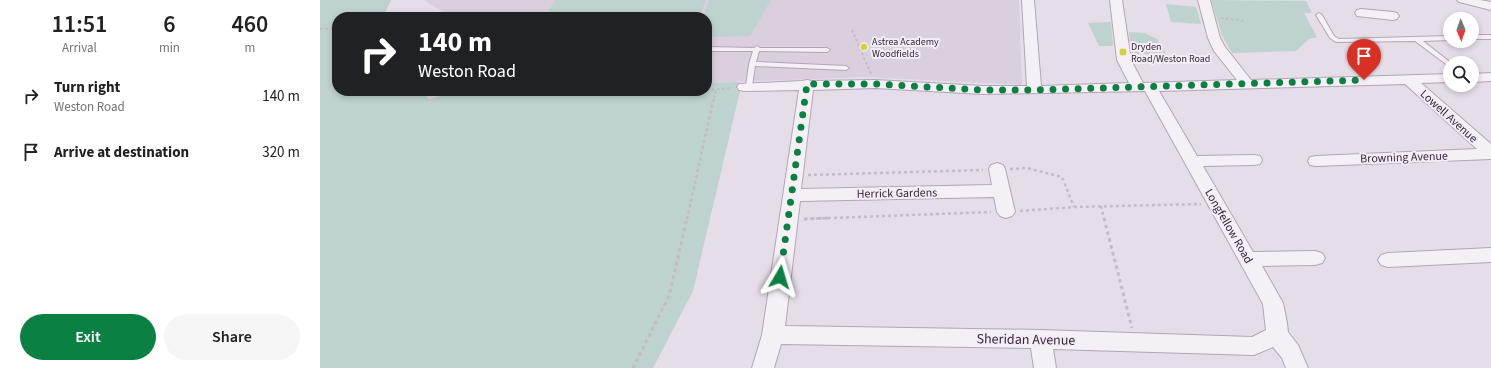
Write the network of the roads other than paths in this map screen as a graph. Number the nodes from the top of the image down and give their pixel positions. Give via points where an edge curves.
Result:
1 (1028, 0) edge
2 (1116, 0) edge
3 (1204, 0) edge
4 (1366, 0) edge
5 (1463, 0) edge
6 (1491, 6) edge
7 (1361, 13) dead end
8 (1376, 14) junction
9 (1319, 15) dead end
10 (1393, 16) dead end
11 (1479, 37) edge
12 (1491, 37) edge
13 (1443, 38) edge
14 (1417, 39) junction
15 (757, 48) junction
16 (712, 49) edge
17 (827, 50) dead end
18 (1443, 59) edge
19 (752, 64) junction
20 (846, 68) dead end
21 (1491, 77) edge
22 (1443, 78) edge
23 (1479, 78) edge
24 (1408, 79) junction
25 (807, 84) junction
26 (1247, 84) junction
27 (746, 86) joint
28 (1144, 87) junction
29 (1035, 90) junction
30 (1491, 154) edge
31 (1254, 160) dead end
32 (1191, 161) junction
33 (1316, 161) dead end
34 (997, 170) road end
35 (1002, 191) junction
36 (791, 195) junction
37 (1006, 212) dead end
38 (1491, 255) edge
39 (1315, 258) dead end
40 (1248, 259) junction
41 (1388, 260) dead end
42 (773, 335) junction
43 (1277, 336) junction
44 (1040, 339) junction
45 (763, 368) edge
46 (1045, 368) edge
47 (1297, 368) edge

1 - 29 street via 1032,81
2 - 28 street, Longfellow Road via 1124,60
3 - 26 street via 1219,48
4 - 8 street
5 - 6 street
7 - 8 street
8 - 10 street
9 - 14 lane via 1332,37 1338,41
11 - 12 lane
13 - 14 lane
14 - 18 lane
15 - 16 lane
15 - 17 lane
15 - 19 lane
19 - 20 lane
19 - 27 lane
21 - 23 street
22 - 24 street
24 - 26 street
24 - 30 street, Lowell Avenue
25 - 27 street
25 - 29 street
25 - 36 street
26 - 28 street
28 - 29 street
28 - 32 street, Longfellow Road
30 - 33 street, Browning Avenue
31 - 32 street
32 - 40 street, Longfellow Road
34 - 35 street
35 - 36 street, Herrick Gardens
35 - 37 street
36 - 42 street
38 - 41 street
39 - 40 street
40 - 43 street, Longfellow Road via 1273,303 1278,323
42 - 44 street, Sheridan Avenue
42 - 45 street
43 - 44 street, Sheridan Avenue via 1254,346
43 - 47 street via 1290,352
44 - 46 street

